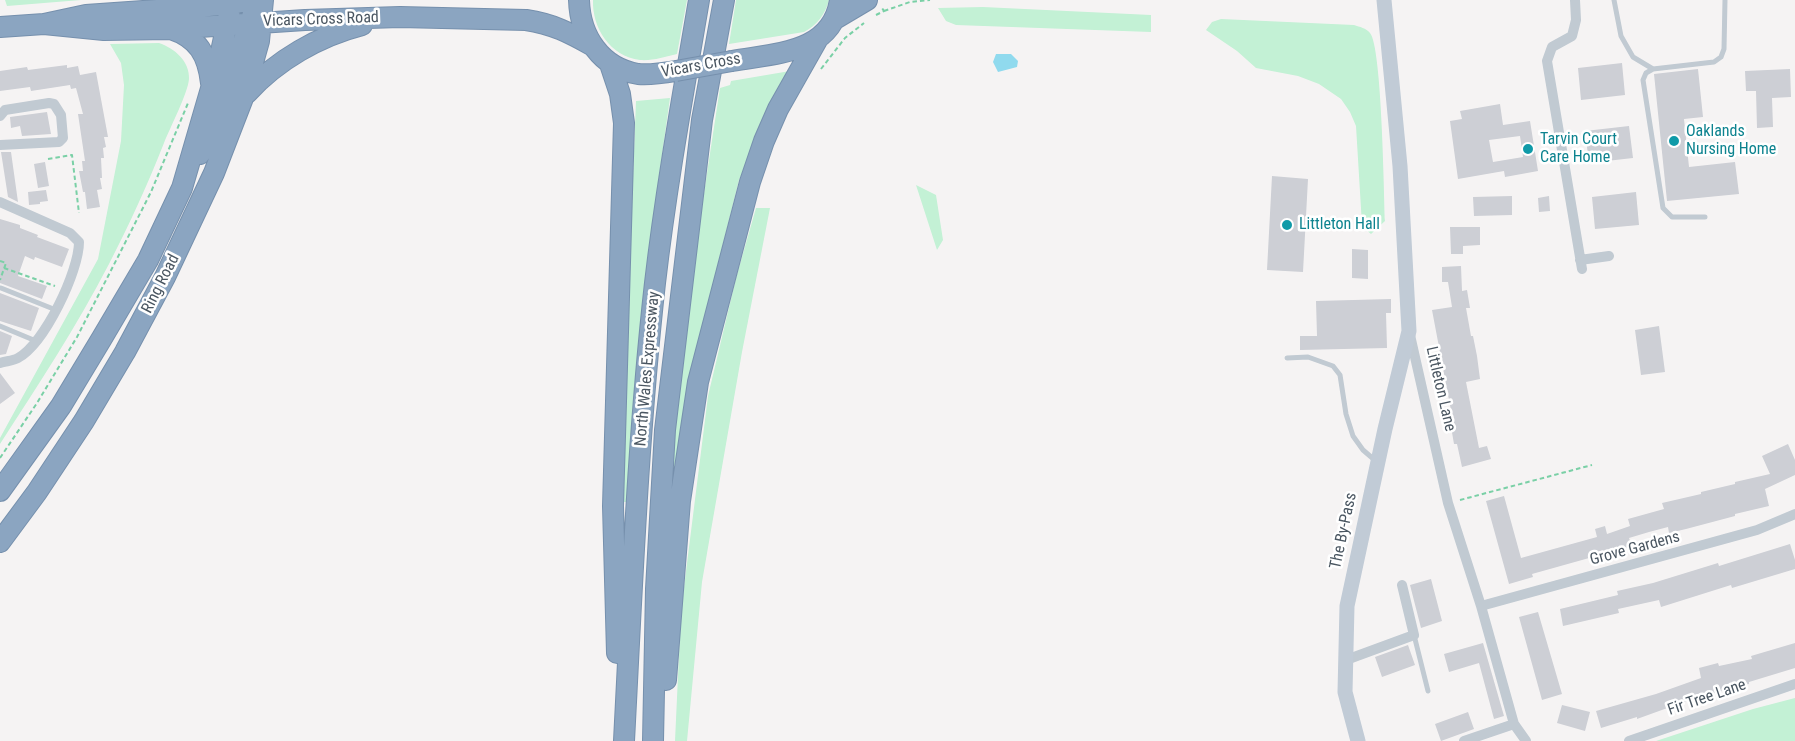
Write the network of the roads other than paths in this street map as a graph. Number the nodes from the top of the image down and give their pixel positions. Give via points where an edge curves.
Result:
1 (156, 0) edge
2 (579, 0) edge
3 (699, 0) edge
4 (724, 0) edge
5 (840, 0) edge
6 (867, 0) edge
7 (1384, 0) edge
8 (1575, 0) edge
9 (1614, 0) edge
10 (1725, 0) edge
11 (248, 1) edge
12 (122, 12) junction
13 (400, 17) junction
14 (835, 19) junction
15 (255, 23) junction
16 (44, 24) junction
17 (228, 25) junction
18 (0, 27) edge
19 (169, 29) junction
20 (817, 40) junction
21 (593, 46) junction
22 (610, 64) junction
23 (1653, 69) junction
24 (211, 89) junction
25 (243, 98) junction
26 (0, 116) edge
27 (0, 145) edge
28 (182, 188) junction
29 (0, 202) edge
30 (1705, 217) dead end
31 (1609, 256) dead end
32 (1, 288) edge
33 (56, 310) junction
34 (0, 326) edge
35 (1408, 331) junction
36 (36, 341) junction
37 (1287, 358) dead end
38 (0, 363) edge
39 (1377, 462) junction
40 (0, 491) edge
41 (1795, 514) edge
42 (0, 542) edge
43 (1402, 585) dead end
44 (1481, 606) junction
45 (1414, 635) junction
46 (1346, 660) junction
47 (1795, 684) edge
48 (1428, 691) dead end
49 (1514, 724) junction
50 (623, 741) edge
51 (653, 741) edge
52 (659, 741) edge
53 (1358, 741) edge
54 (1464, 741) edge
55 (1526, 741) edge
56 (1629, 741) edge

1 - 12 highway
2 - 21 highway, Vicars Cross via 582,26
3 - 50 highway, North Wales Expressway via 656,283 637,484
4 - 51 highway, North Wales Expressway via 702,120 665,430
5 - 14 highway, Vicars Cross
6 - 14 highway
7 - 35 street, Littleton Lane via 1400,166
8 - 31 street via 1572,36 1552,47 1547,61 1581,264
9 - 23 lane via 1621,36 1633,57
10 - 23 lane via 1721,57 1714,62
11 - 12 highway, Vicars Cross Road
11 - 15 highway, Ring Road
11 - 17 highway, Ring Road
12 - 16 highway, Vicars Cross Road
13 - 15 highway, Vicars Cross Road
13 - 21 highway, Vicars Cross Road via 526,20 566,30
13 - 25 highway via 349,28 311,44 258,81
14 - 20 highway, Vicars Cross
15 - 17 highway, Vicars Cross Road
15 - 25 highway, Ring Road via 255,60
15 - 28 highway via 214,127
16 - 18 highway, Vicars Cross Road
16 - 19 highway, Vicars Cross Road via 104,30
17 - 19 highway, Vicars Cross Road
17 - 24 highway, Ring Road
19 - 24 highway via 189,37 206,58
20 - 22 highway, Vicars Cross, bridge via 785,52 676,71 636,74
20 - 52 highway via 764,141 699,382 680,501
21 - 22 highway, Vicars Cross
22 - 50 highway via 624,123 613,506
23 - 30 lane via 1643,83 1663,208 1672,217
24 - 28 highway, Ring Road
25 - 42 highway, Ring Road via 190,226 125,352 84,421
26 - 27 street via 5,110 54,104 61,115 63,138 59,142
28 - 40 highway, Ring Road via 148,260 102,338 61,406
29 - 33 street via 70,233 78,242 79,254
32 - 33 lane
33 - 36 street
34 - 36 lane
35 - 39 street, The By-Pass
35 - 44 street, Littleton Lane via 1448,503
36 - 38 street via 17,359
37 - 39 lane via 1308,357 1333,366 1340,375 1353,436
39 - 46 street, The By-Pass via 1347,606
41 - 44 street, Grove Gardens via 1757,530
43 - 45 street
44 - 49 street, Littleton Lane
45 - 46 street
45 - 48 lane
46 - 53 street, The By-Pass via 1345,692
47 - 56 street, Fir Tree Lane
49 - 54 street
49 - 55 street

